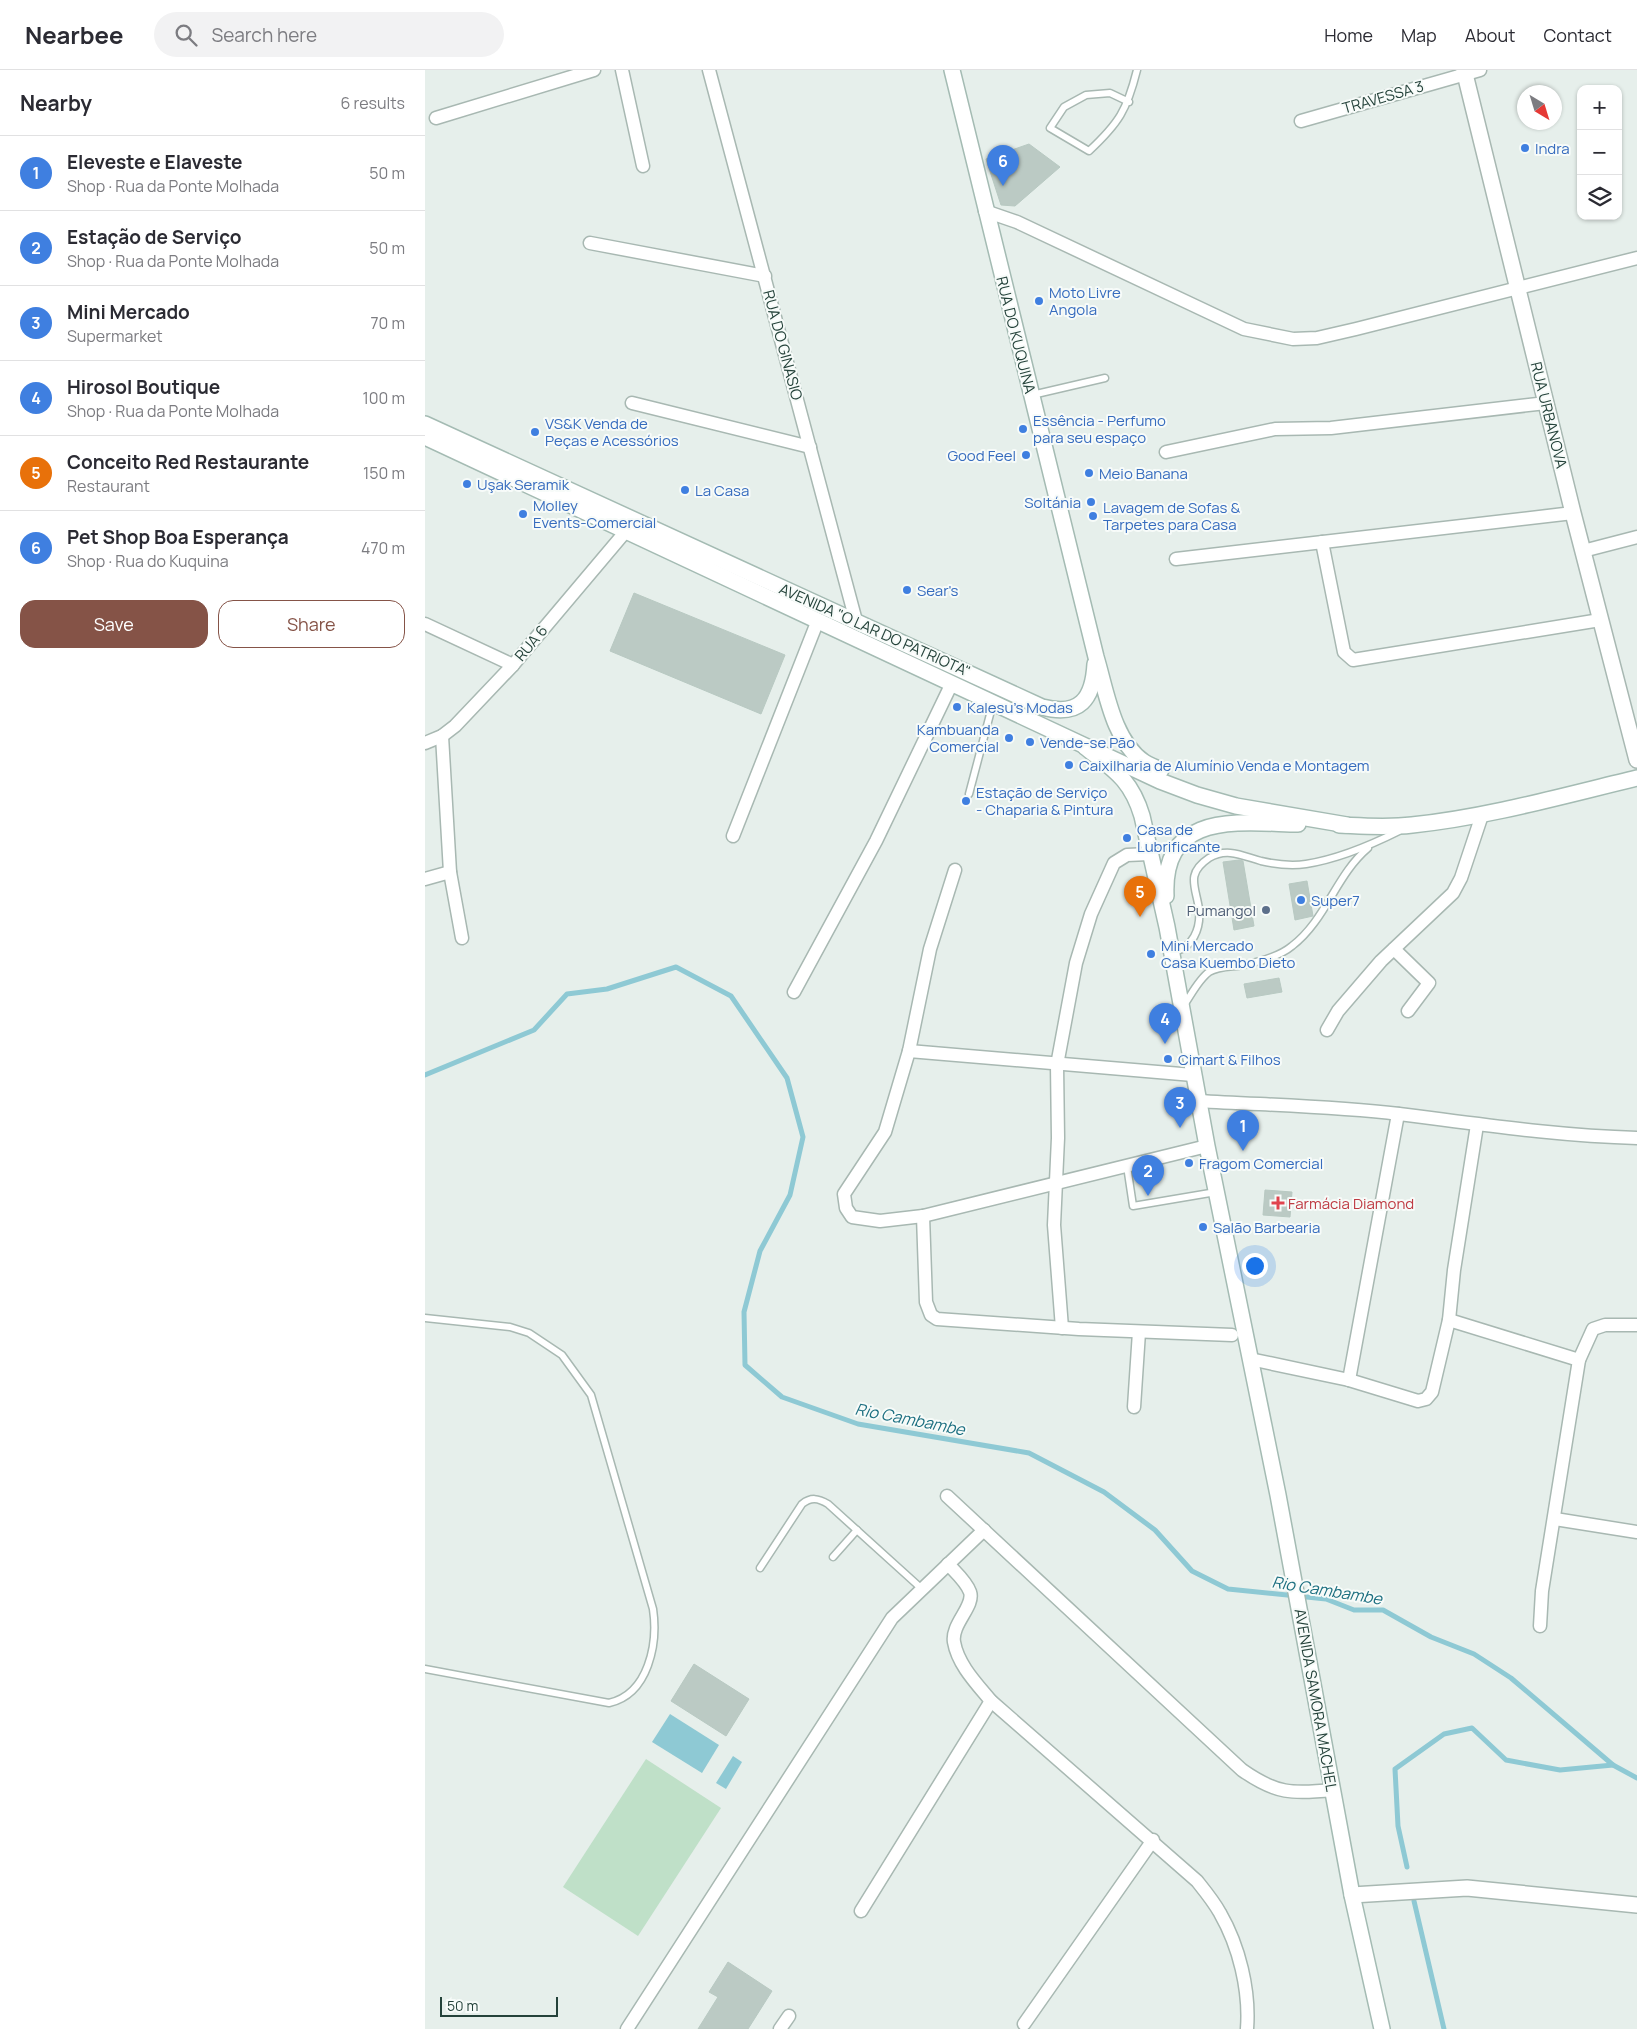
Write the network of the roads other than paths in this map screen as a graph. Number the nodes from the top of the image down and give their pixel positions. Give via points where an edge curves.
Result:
1 (594, 70) edge
2 (622, 70) edge
3 (709, 70) edge
4 (953, 70) edge
5 (1137, 70) edge
6 (1470, 71) edge
7 (1129, 102) junction
8 (435, 118) dead end
9 (1301, 122) dead end
10 (643, 166) dead end
11 (985, 211) junction
12 (590, 243) dead end
13 (1637, 258) edge
14 (765, 276) junction
15 (1517, 288) junction
16 (1105, 378) dead end
17 (1032, 395) junction
18 (632, 403) dead end
19 (1546, 403) junction
20 (425, 424) edge
21 (425, 437) edge
22 (810, 447) junction
23 (1166, 452) dead end
24 (1573, 513) junction
25 (626, 531) junction
26 (1637, 537) edge
27 (1322, 542) junction
28 (1583, 552) junction
29 (1176, 559) dead end
30 (818, 620) junction
31 (1601, 620) junction
32 (856, 621) junction
33 (425, 624) edge
34 (1096, 657) junction
35 (513, 665) junction
36 (952, 683) junction
37 (994, 702) junction
38 (443, 736) junction
39 (425, 743) edge
40 (1085, 747) junction
41 (1637, 760) edge
42 (1637, 778) edge
43 (969, 794) dead end
44 (1236, 806) junction
45 (1482, 815) junction
46 (1347, 825) junction
47 (1410, 825) junction
48 (733, 836) dead end
49 (1371, 845) junction
50 (1149, 854) junction
51 (955, 870) dead end
52 (450, 872) junction
53 (425, 879) edge
54 (1167, 927) junction
55 (462, 938) dead end
56 (1394, 949) junction
57 (1171, 952) junction
58 (794, 992) dead end
59 (1181, 1010) junction
60 (1408, 1011) dead end
61 (1327, 1030) dead end
62 (909, 1051) junction
63 (1057, 1065) junction
64 (1193, 1075) junction
65 (1199, 1101) junction
66 (1397, 1114) junction
67 (1477, 1125) junction
68 (1637, 1138) edge
69 (1207, 1146) junction
70 (1127, 1166) junction
71 (1055, 1184) junction
72 (1216, 1192) junction
73 (923, 1216) junction
74 (425, 1318) edge
75 (1449, 1320) junction
76 (1637, 1326) edge
77 (1062, 1328) junction
78 (1139, 1332) junction
79 (1232, 1334) dead end
80 (1250, 1359) junction
81 (1579, 1360) junction
82 (1349, 1380) junction
83 (1134, 1408) dead end
84 (947, 1496) dead end
85 (1555, 1519) junction
86 (857, 1530) junction
87 (984, 1530) junction
88 (1637, 1532) edge
89 (833, 1557) dead end
90 (948, 1564) junction
91 (760, 1568) dead end
92 (923, 1589) junction
93 (1540, 1626) dead end
94 (425, 1669) edge
95 (991, 1702) junction
96 (1333, 1790) junction
97 (1153, 1840) junction
98 (1352, 1895) junction
99 (1637, 1905) edge
100 (861, 1911) dead end
101 (789, 2016) dead end
102 (1024, 2024) dead end
103 (627, 2029) edge
104 (780, 2029) edge
105 (1247, 2029) edge
106 (1382, 2029) edge

1 - 8 street
2 - 10 street
3 - 14 street, RUA DO GINASIO
4 - 11 main road, RUA DO KUQUINA
5 - 7 lane
6 - 9 street, TRAVESSA 3
6 - 15 main road, RUA URBANOVA
7 - 7 lane via 1110,92 1086,95 1065,107 1050,128 1089,151 1113,129
11 - 15 street via 1017,222 1244,329 1293,339 1333,334
11 - 17 main road, RUA DO KUQUINA
12 - 14 street
13 - 15 street
14 - 22 street, RUA DO GINASIO
15 - 19 main road, RUA URBANOVA
16 - 17 lane
17 - 34 main road, RUA DO KUQUINA
18 - 22 street
19 - 23 street via 1331,428 1275,428
19 - 24 main road, RUA URBANOVA
20 - 32 main road, AVENIDA "O LAR DO PATRIOTA"
21 - 25 main road, AVENIDA "O LAR DO PATRIOTA"
22 - 32 street, RUA DO GINASIO
24 - 27 street
24 - 28 main road, RUA URBANOVA
25 - 30 main road, AVENIDA "O LAR DO PATRIOTA"
25 - 35 street, RUA 6
26 - 28 street
27 - 29 street
27 - 31 street via 1344,652 1353,660
28 - 31 main road, RUA URBANOVA
30 - 36 main road, AVENIDA "O LAR DO PATRIOTA"
30 - 48 street
31 - 41 main road, RUA URBANOVA
32 - 34 main road, AVENIDA "O LAR DO PATRIOTA" via 1051,709 1071,709 1085,701 1093,687
33 - 35 street
34 - 44 main road, AVENIDA "O LAR DO PATRIOTA" via 1119,728 1134,752 1144,762
35 - 38 street, RUA 6
36 - 37 main road, AVENIDA "O LAR DO PATRIOTA"
36 - 58 street via 876,841
37 - 40 main road, AVENIDA "O LAR DO PATRIOTA"
37 - 43 lane
38 - 39 street, RUA 6
38 - 52 street
40 - 44 main road, AVENIDA "O LAR DO PATRIOTA" via 1179,788
40 - 50 main road via 1127,781 1142,816
42 - 45 main road, AVENIDA "O LAR DO PATRIOTA"
44 - 46 main road, AVENIDA "O LAR DO PATRIOTA"
45 - 47 main road, AVENIDA "O LAR DO PATRIOTA"
45 - 56 street via 1453,893
46 - 47 main road, AVENIDA "O LAR DO PATRIOTA"
46 - 54 main road, AVENIDA "O LAR DO PATRIOTA" via 1227,822 1201,830 1181,844 1167,866
47 - 49 lane
49 - 57 lane via 1306,864 1273,863 1236,852 1209,858 1197,871 1193,886 1199,909 1192,942
49 - 59 lane via 1357,857 1311,929 1290,948 1269,958 1209,972
50 - 54 main road
50 - 63 street via 1127,855 1114,863 1091,914 1076,963
51 - 62 street via 930,949
52 - 53 street
52 - 55 street
54 - 57 main road, AVENIDA SAMORA MACHEL
56 - 60 street via 1429,984
56 - 61 street via 1355,990
57 - 59 main road, AVENIDA SAMORA MACHEL
59 - 64 main road, AVENIDA SAMORA MACHEL
62 - 63 street
62 - 73 street via 885,1132 845,1194 846,1208 852,1217 865,1220
63 - 64 street
63 - 71 street
64 - 65 main road, AVENIDA SAMORA MACHEL
65 - 66 street
65 - 69 main road, AVENIDA SAMORA MACHEL
66 - 67 street
66 - 82 street
67 - 68 street
67 - 75 street
69 - 70 street
69 - 72 main road, AVENIDA SAMORA MACHEL
70 - 71 street
70 - 72 lane via 1133,1206
71 - 73 street
71 - 77 street via 1054,1225
72 - 80 main road, AVENIDA SAMORA MACHEL
73 - 77 street via 926,1302 931,1315 949,1320
74 - 94 lane via 510,1327 529,1333 562,1355 591,1395 656,1628 645,1674 621,1700 609,1703
75 - 81 street
75 - 82 street via 1432,1392 1426,1399 1419,1401
76 - 81 street via 1605,1324 1593,1329
77 - 78 street
78 - 79 street
78 - 83 street
80 - 82 street
80 - 96 main road, AVENIDA SAMORA MACHEL
81 - 85 street
84 - 87 street
85 - 88 street
85 - 93 street via 1542,1591
86 - 89 lane
86 - 91 lane via 828,1504 821,1500 808,1500 802,1504
86 - 92 lane
87 - 90 street
87 - 96 street via 1241,1770 1273,1787 1294,1793
90 - 92 street
90 - 95 street via 971,1594 954,1629 953,1641 958,1655
92 - 103 street via 892,1618
95 - 97 street
95 - 100 street
96 - 98 main road, AVENIDA SAMORA MACHEL
97 - 102 street
97 - 105 street via 1197,1881 1220,1912 1245,1982
98 - 99 main road via 1432,1889 1501,1890
98 - 106 main road, AVENIDA SAMORA MACHEL
101 - 104 street

